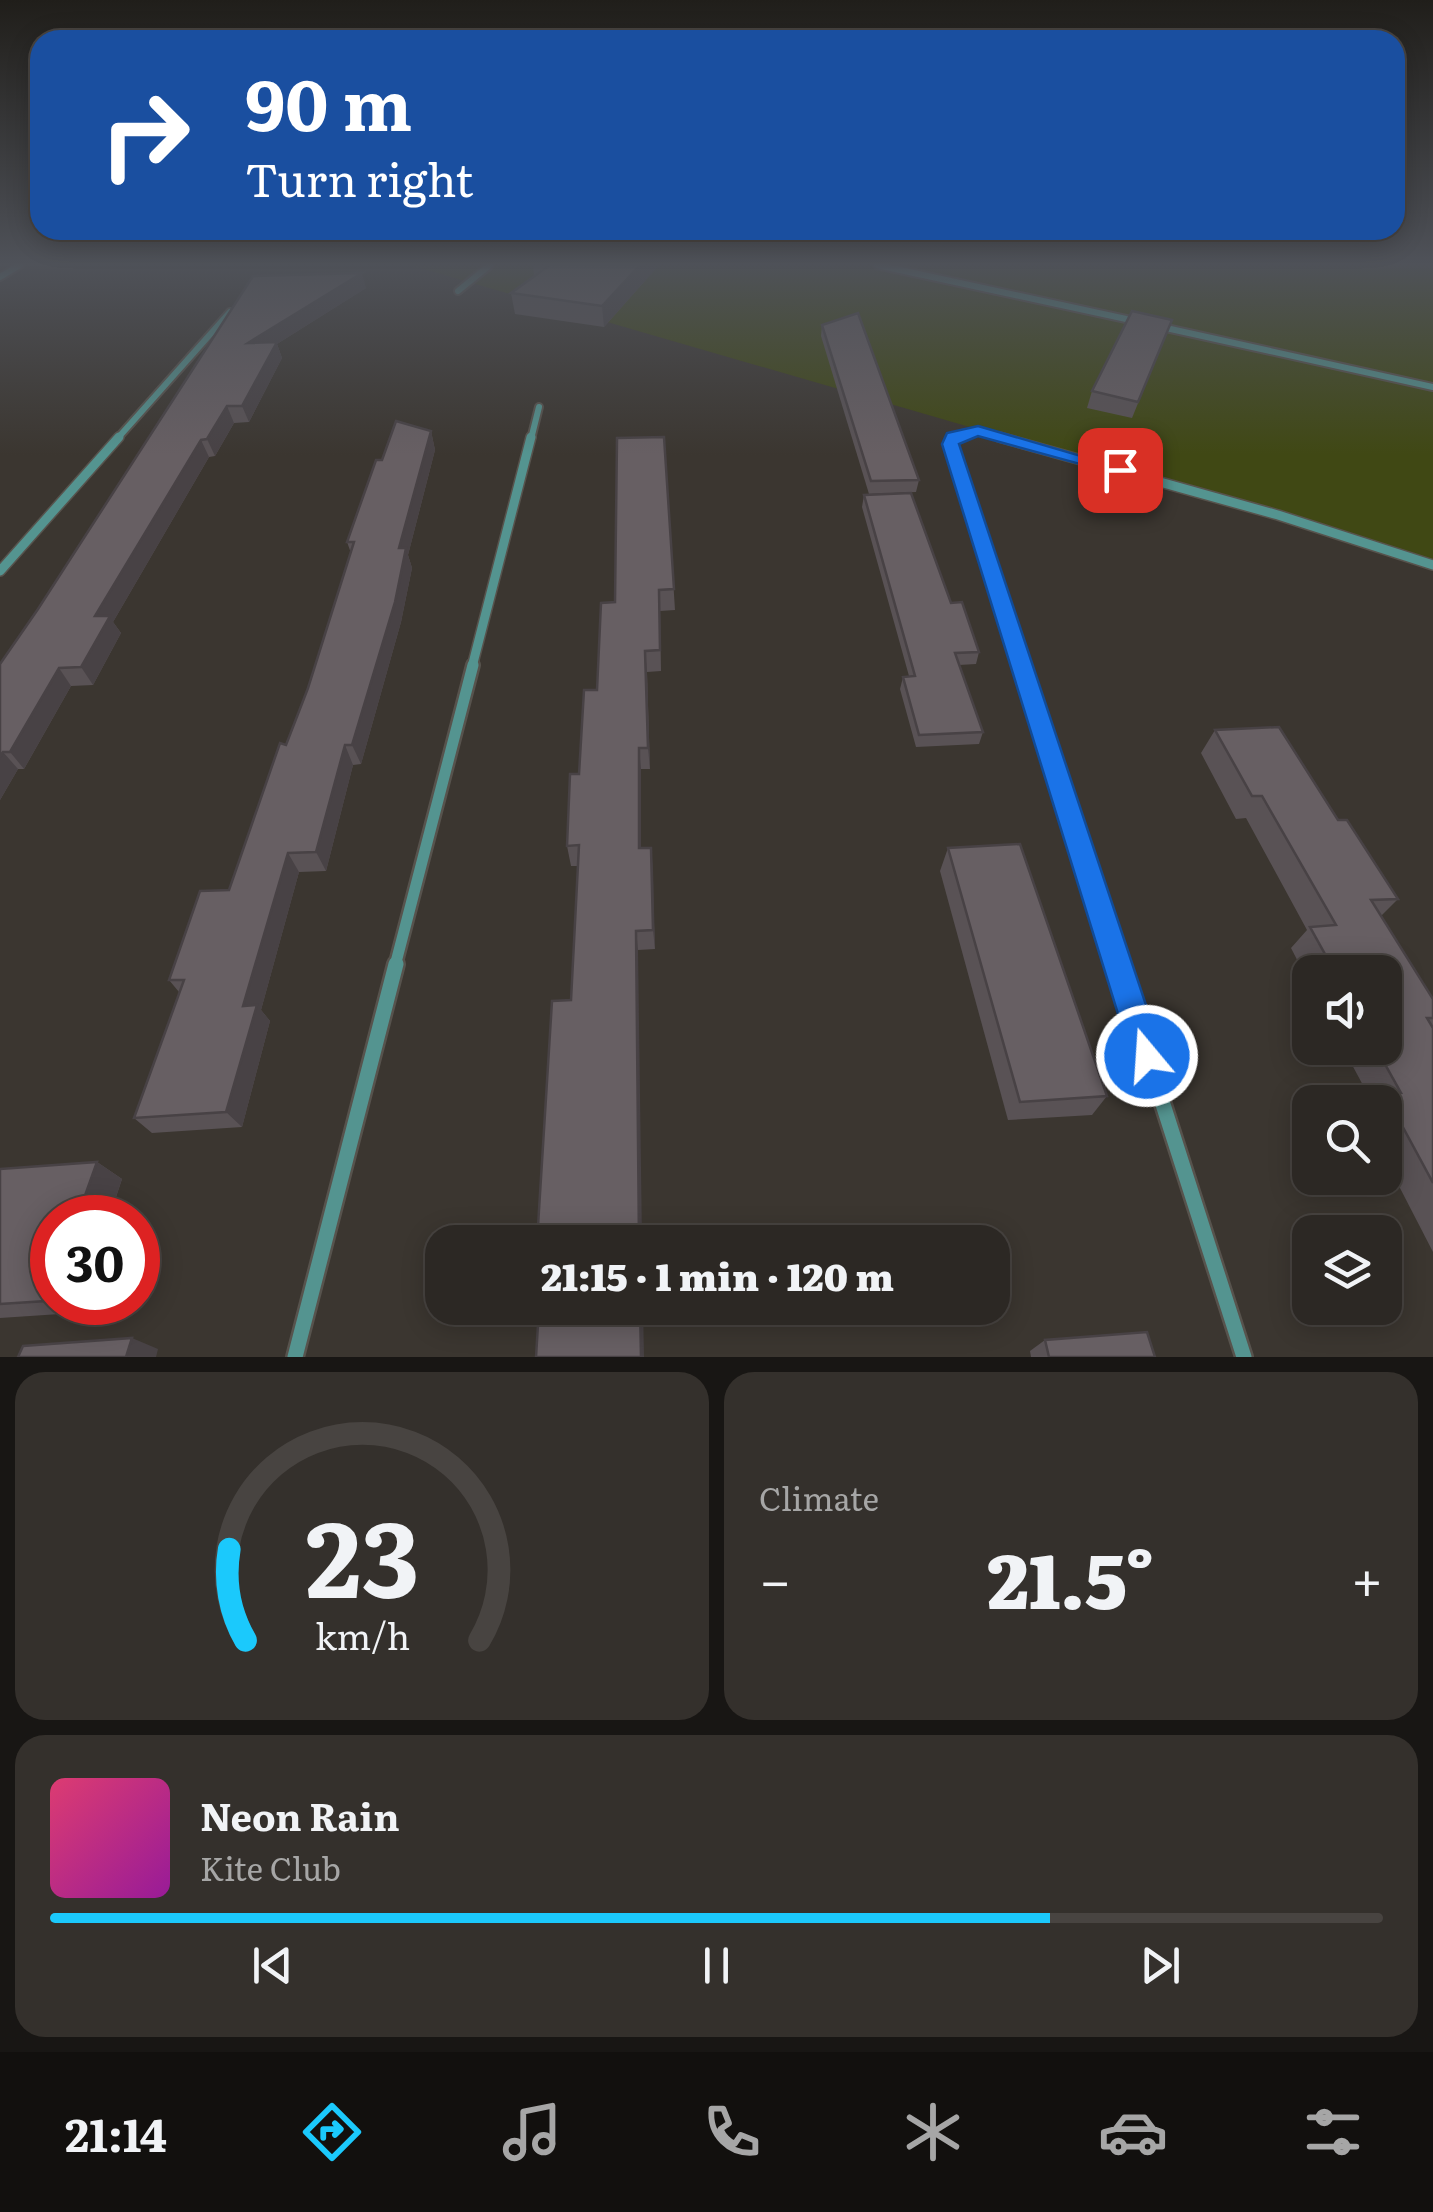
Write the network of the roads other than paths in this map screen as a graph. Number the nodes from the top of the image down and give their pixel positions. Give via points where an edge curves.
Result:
1 (216, 328) edge
2 (1170, 328) edge
3 (1433, 386) edge
4 (539, 407) dead end
5 (1433, 565) edge
6 (0, 571) edge
7 (295, 1357) edge
8 (1244, 1357) edge

1 - 6 street
2 - 3 street
4 - 7 street
5 - 8 street via 978,431 954,436 950,444

